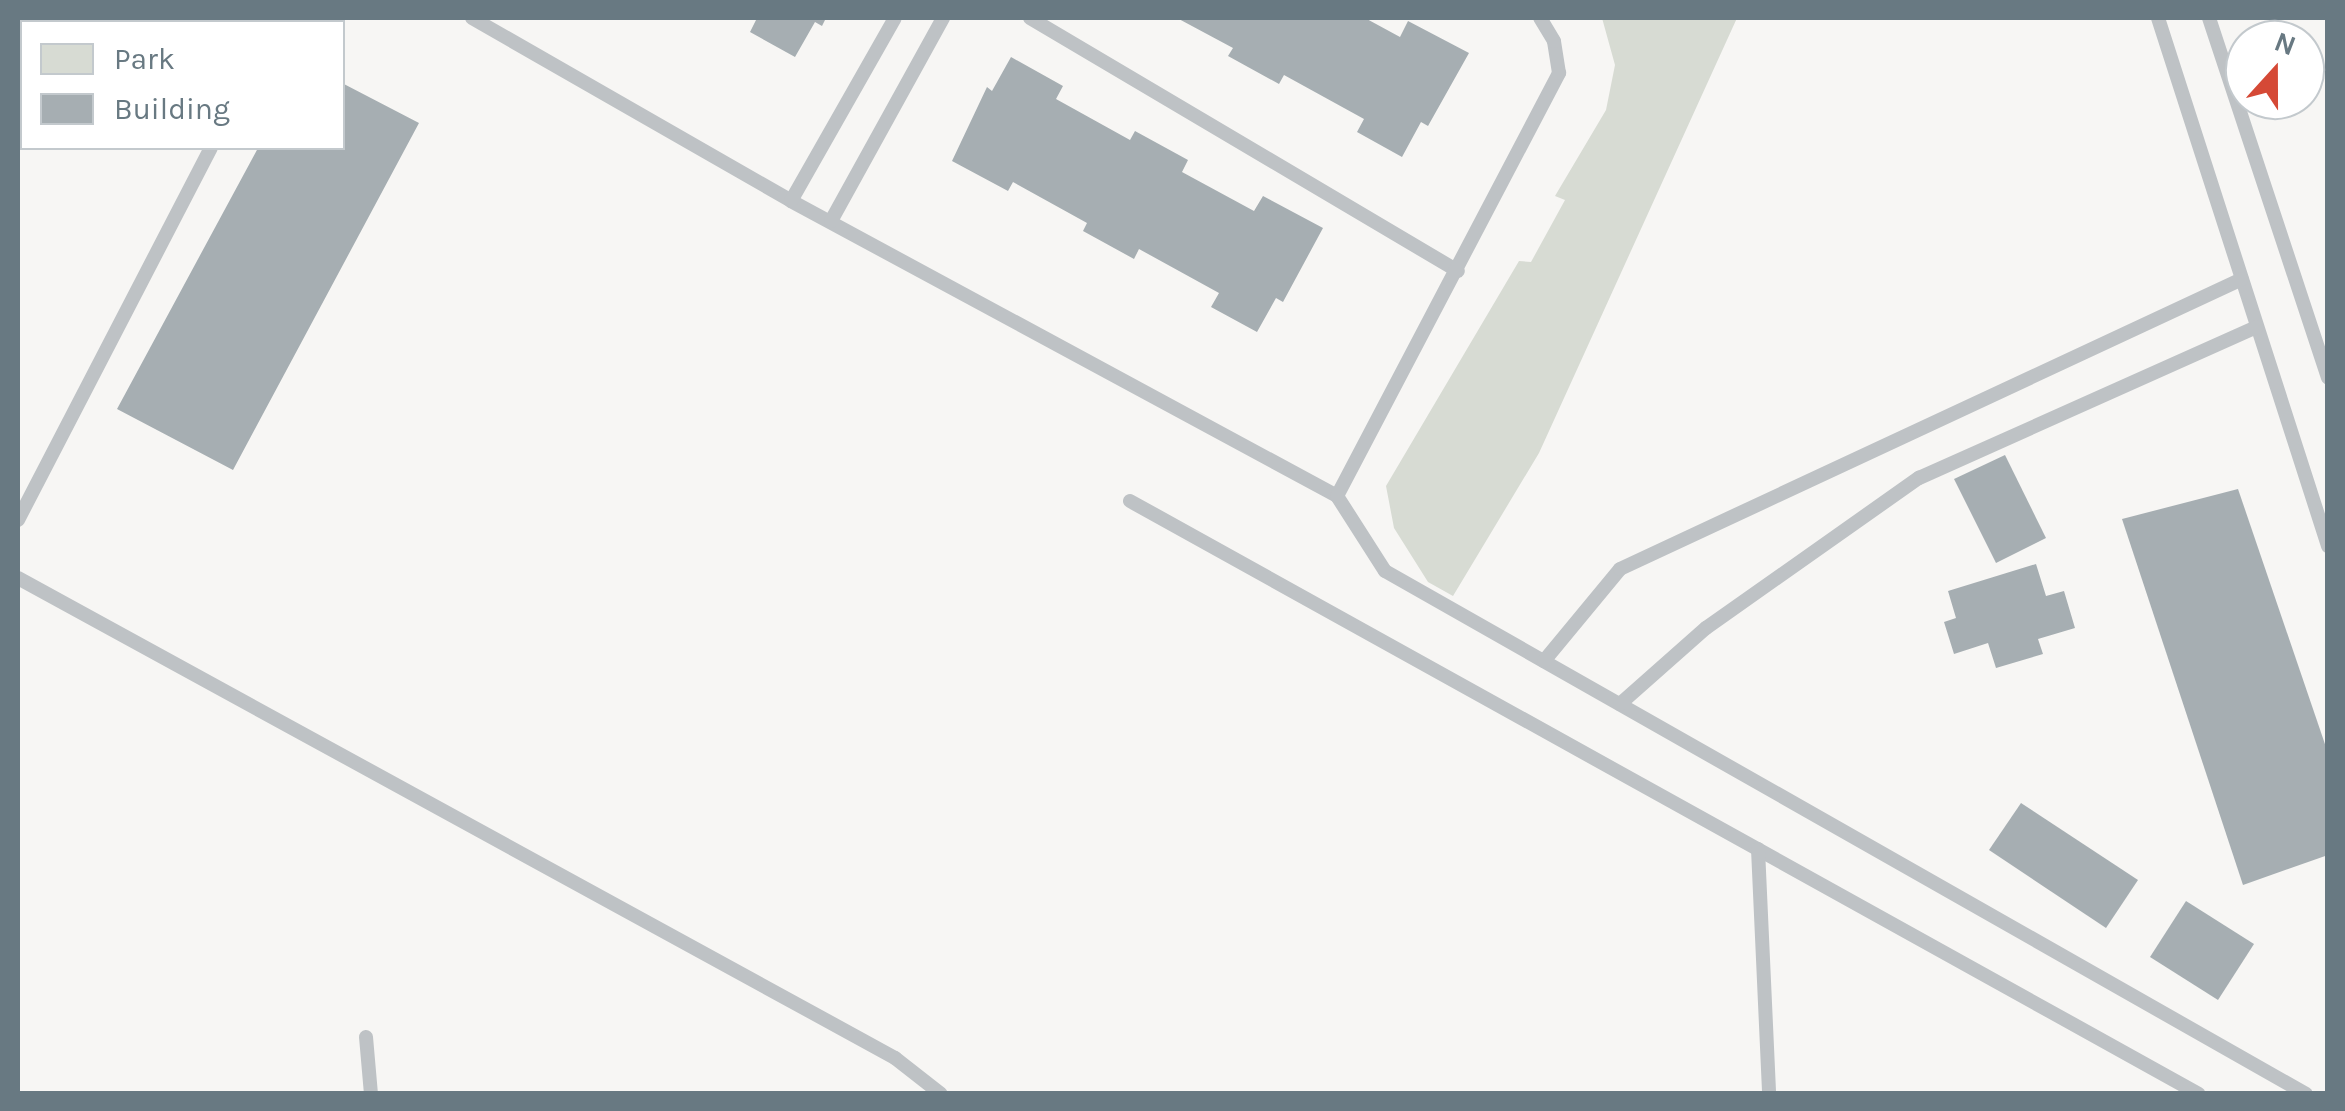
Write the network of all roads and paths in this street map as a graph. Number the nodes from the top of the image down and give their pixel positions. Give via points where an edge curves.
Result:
1 (472, 18) edge
2 (894, 18) edge
3 (942, 18) edge
4 (1030, 18) edge
5 (1540, 18) edge
6 (2158, 18) edge
7 (2209, 18) edge
8 (210, 150) edge
9 (791, 201) junction
10 (832, 221) junction
11 (1458, 271) junction
12 (2242, 280) junction
13 (2257, 327) junction
14 (2328, 378) edge
15 (1338, 496) junction
16 (1130, 501) dead end
17 (18, 520) edge
18 (2328, 546) edge
19 (18, 578) edge
20 (1544, 661) junction
21 (1620, 704) junction
22 (1758, 849) junction
23 (366, 1037) dead end
24 (371, 1094) edge
25 (941, 1094) edge
26 (1770, 1094) edge
27 (2199, 1094) edge
28 (2306, 1094) edge

1 - 9 lane
2 - 9 lane
3 - 10 lane
4 - 11 lane
5 - 11 lane via 1554,41 1559,74
6 - 12 lane
7 - 14 lane
8 - 17 lane
9 - 10 lane
10 - 15 lane
11 - 15 lane
12 - 13 lane
12 - 20 lane via 1620,569
13 - 18 lane
13 - 21 lane via 1919,478 1706,628
15 - 20 lane via 1386,571
16 - 22 lane
19 - 25 lane via 895,1058
20 - 21 lane
21 - 28 lane
22 - 26 lane
22 - 27 lane
23 - 24 lane

